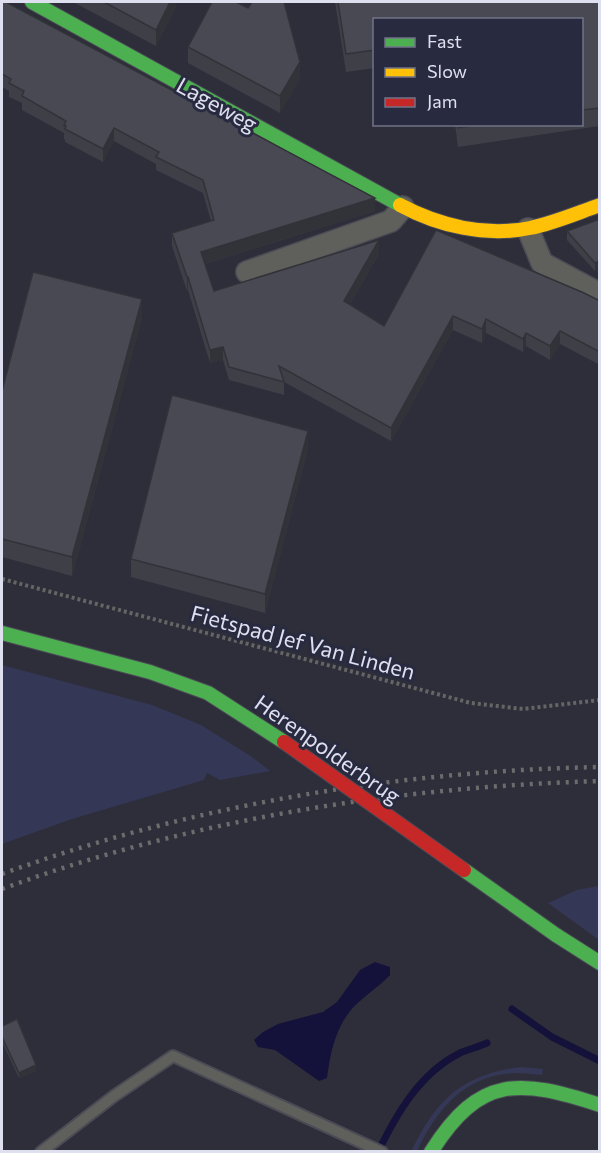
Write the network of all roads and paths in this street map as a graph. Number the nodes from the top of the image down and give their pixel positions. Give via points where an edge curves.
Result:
1 (32, 2) edge
2 (600, 206) edge
3 (403, 207) junction
4 (528, 229) junction
5 (246, 272) dead end
6 (600, 294) edge
7 (2, 579) edge
8 (2, 633) edge
9 (600, 700) edge
10 (600, 963) edge
11 (600, 1105) edge
12 (41, 1152) edge
13 (382, 1152) edge
14 (431, 1152) edge

1 - 3 street, Lageweg
2 - 4 street, Lageweg
3 - 4 street, Lageweg via 430,220 473,230
3 - 5 street via 392,221
4 - 6 street via 542,263
7 - 9 path, Fietspad Jef Van Linden via 471,703 523,709
8 - 10 street, Herenpolderbrug, bridge via 150,672 207,693 284,742
11 - 14 street via 559,1091 527,1086 501,1089 478,1098 457,1114
12 - 13 lane via 173,1056

